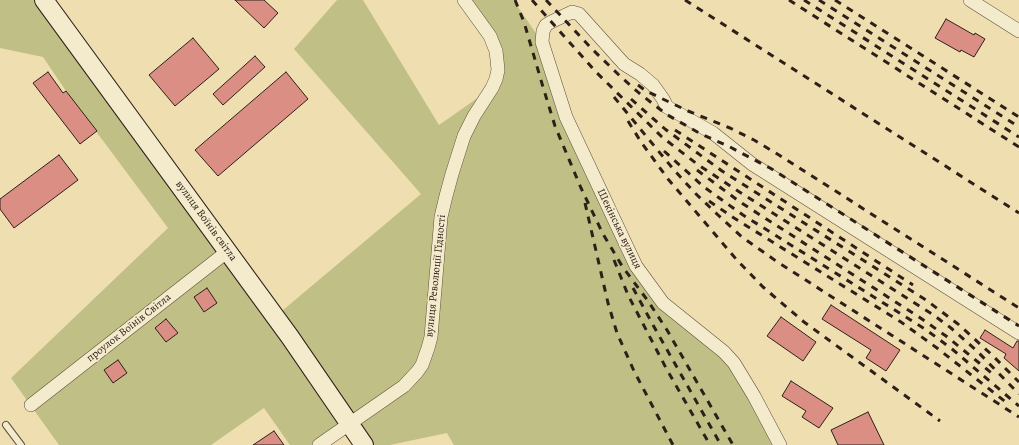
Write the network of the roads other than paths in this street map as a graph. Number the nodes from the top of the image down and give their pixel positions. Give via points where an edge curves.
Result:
1 (44, 0) edge
2 (464, 0) edge
3 (970, 0) edge
4 (1019, 31) edge
5 (228, 251) junction
6 (1019, 333) edge
7 (30, 405) dead end
8 (350, 423) junction
9 (6, 425) dead end
10 (21, 445) edge
11 (319, 445) edge
12 (364, 445) edge
13 (780, 445) edge

1 - 5 street, вулиця Воїнів світла
2 - 8 street, вулиця Революції Гідності via 490,36 496,51 498,70 492,88 464,136 446,196 441,217 430,337 425,357 417,372 404,386
3 - 4 street
5 - 7 street, проулок Воїнів Світла
5 - 8 street, вулиця Воїнів світла
6 - 13 street, Шекінська вулиця via 752,164 713,133 667,107 653,85 624,64 579,14 572,12 546,25 542,42 566,117 636,266 662,303 724,352 734,363
8 - 11 street, вулиця Революції Гідності
8 - 12 street, вулиця Воїнів світла
9 - 10 lane

